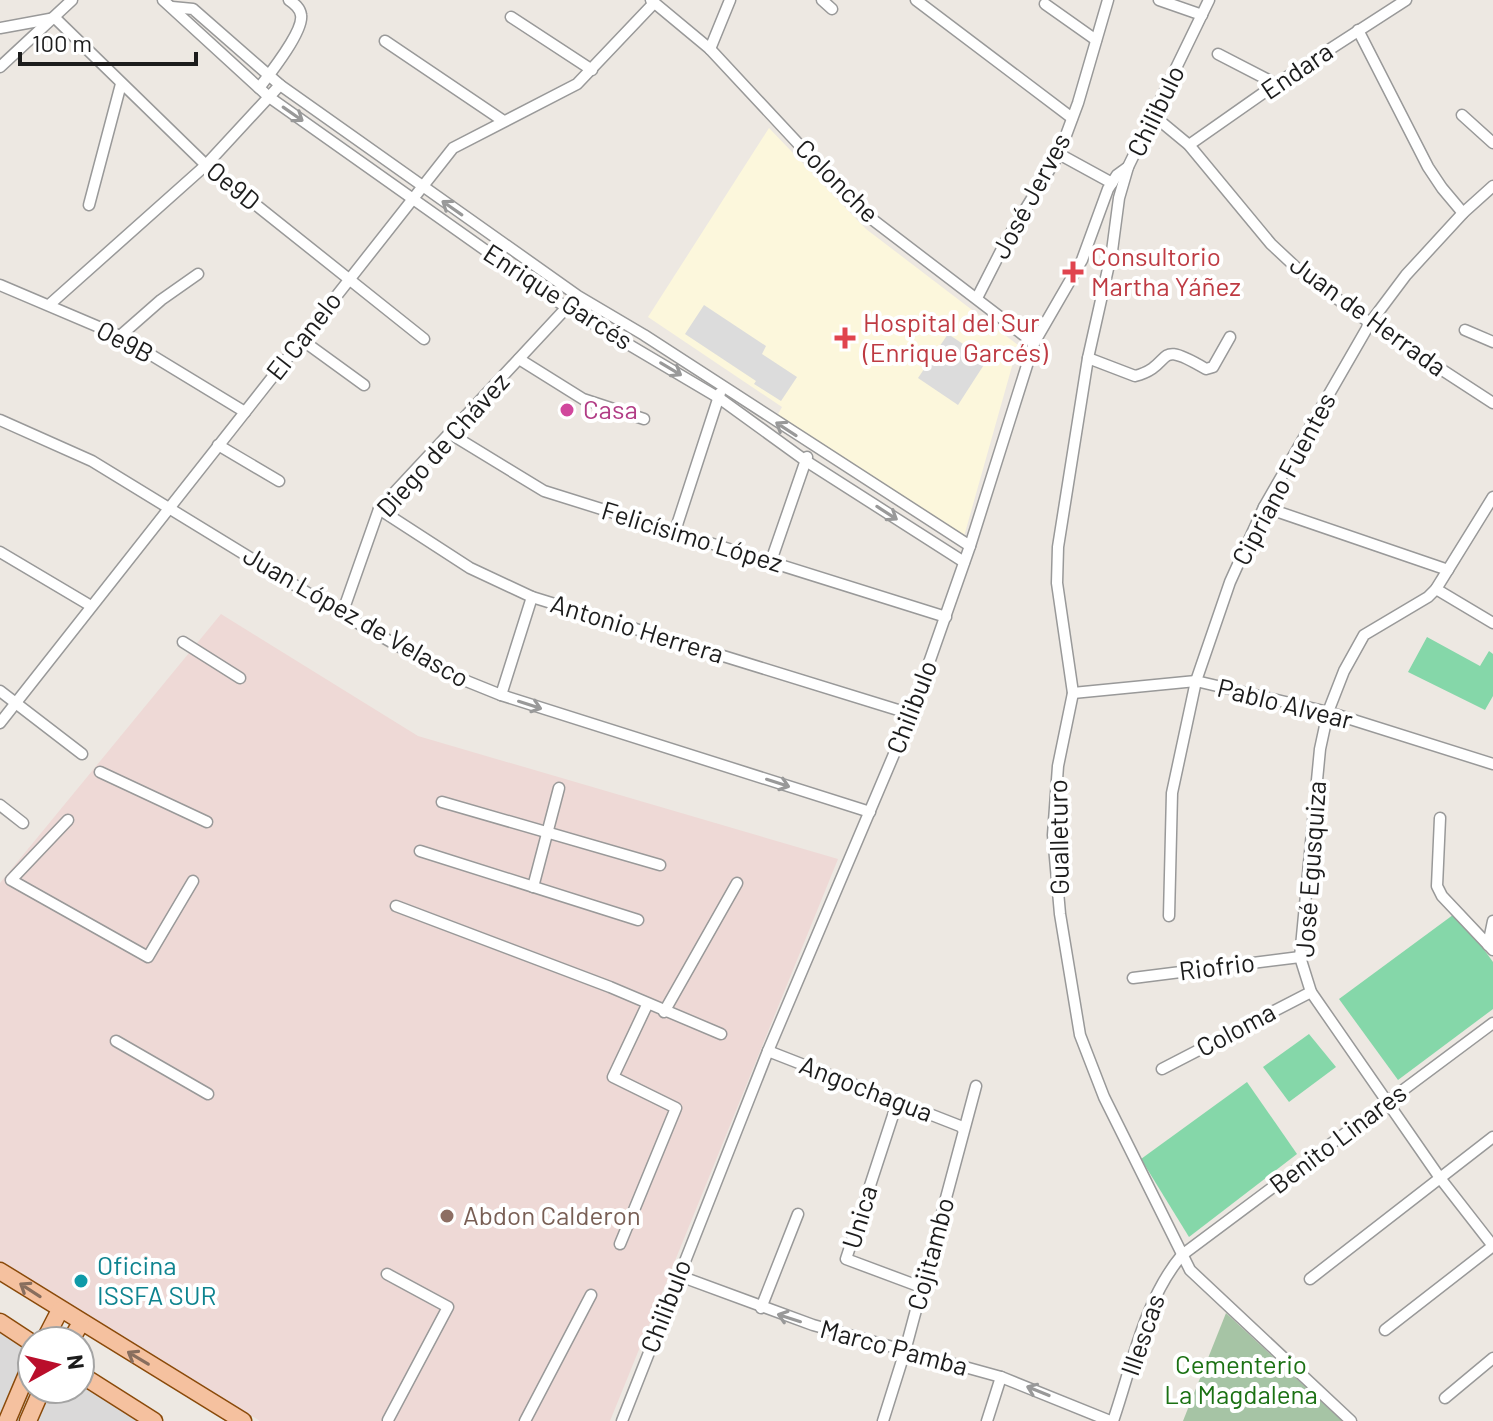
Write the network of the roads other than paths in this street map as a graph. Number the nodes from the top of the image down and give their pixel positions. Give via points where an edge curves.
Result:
1 (72, 0) edge
2 (289, 0) edge
3 (730, 0) edge
4 (822, 0) edge
5 (917, 0) edge
6 (1108, 0) edge
7 (1159, 0) edge
8 (1209, 0) edge
9 (1401, 1) edge
10 (652, 2) edge
11 (167, 4) edge
12 (1045, 4) dead end
13 (832, 9) dead end
14 (1202, 15) junction
15 (511, 17) dead end
16 (55, 18) junction
17 (0, 28) edge
18 (1358, 30) junction
19 (1096, 40) junction
20 (385, 41) dead end
21 (710, 49) junction
22 (1218, 54) dead end
23 (0, 67) edge
24 (592, 70) junction
25 (268, 76) junction
26 (121, 84) junction
27 (1276, 84) junction
28 (280, 85) junction
29 (259, 88) junction
30 (269, 97) junction
31 (1462, 115) dead end
32 (1154, 116) junction
33 (1072, 118) junction
34 (502, 120) junction
35 (1493, 143) edge
36 (1189, 145) junction
37 (1059, 154) junction
38 (206, 165) junction
39 (1128, 167) junction
40 (1112, 183) junction
41 (1493, 186) edge
42 (421, 187) junction
43 (412, 198) junction
44 (89, 205) dead end
45 (1463, 213) junction
46 (198, 274) dead end
47 (349, 279) junction
48 (0, 285) edge
49 (578, 296) junction
50 (977, 298) junction
51 (49, 305) junction
52 (567, 308) junction
53 (1370, 323) junction
54 (1465, 330) dead end
55 (120, 336) junction
56 (1230, 337) dead end
57 (424, 339) dead end
58 (302, 340) junction
59 (1493, 342) edge
60 (1034, 343) junction
61 (1088, 358) junction
62 (519, 359) junction
63 (364, 385) dead end
64 (720, 393) junction
65 (1493, 403) edge
66 (245, 412) junction
67 (644, 419) dead end
68 (0, 420) edge
69 (449, 433) junction
70 (218, 445) junction
71 (811, 445) junction
72 (806, 461) junction
73 (279, 481) dead end
74 (1493, 497) edge
75 (168, 507) junction
76 (1264, 507) junction
77 (379, 509) junction
78 (675, 531) junction
79 (970, 546) junction
80 (0, 552) edge
81 (771, 561) junction
82 (964, 562) junction
83 (1448, 570) junction
84 (1436, 589) junction
85 (532, 597) junction
86 (91, 606) junction
87 (342, 614) junction
88 (946, 617) junction
89 (1493, 623) edge
90 (183, 642) dead end
91 (240, 678) dead end
92 (1196, 681) junction
93 (0, 691) edge
94 (1073, 693) junction
95 (501, 695) junction
96 (15, 704) junction
97 (1328, 712) junction
98 (911, 714) junction
99 (0, 723) edge
100 (82, 754) dead end
101 (1493, 764) edge
102 (100, 772) dead end
103 (559, 788) dead end
104 (442, 802) dead end
105 (0, 805) edge
106 (870, 812) junction
107 (1440, 818) dead end
108 (68, 820) dead end
109 (207, 822) dead end
110 (23, 823) dead end
111 (420, 851) dead end
112 (660, 865) dead end
113 (193, 881) dead end
114 (737, 883) dead end
115 (533, 887) junction
116 (396, 906) dead end
117 (1169, 916) dead end
118 (638, 920) dead end
119 (1493, 921) edge
120 (1491, 948) edge
121 (1300, 957) junction
122 (1133, 978) dead end
123 (1311, 992) junction
124 (647, 1005) junction
125 (664, 1012) junction
126 (1493, 1023) edge
127 (721, 1034) dead end
128 (116, 1041) dead end
129 (768, 1051) junction
130 (1162, 1069) dead end
131 (976, 1086) dead end
132 (208, 1094) dead end
133 (898, 1100) junction
134 (1387, 1103) junction
135 (963, 1129) junction
136 (1493, 1137) edge
137 (1440, 1178) junction
138 (798, 1214) dead end
139 (620, 1244) dead end
140 (1493, 1246) edge
141 (1182, 1255) junction
142 (0, 1271) edge
143 (387, 1274) dead end
144 (677, 1275) junction
145 (1310, 1279) dead end
146 (921, 1287) junction
147 (591, 1295) dead end
148 (761, 1308) junction
149 (60, 1310) junction
150 (81, 1323) joint
151 (52, 1325) edge
152 (1385, 1330) dead end
153 (905, 1351) junction
154 (1493, 1358) edge
155 (1001, 1377) junction
156 (96, 1384) edge
157 (1445, 1398) dead end
158 (16, 1400) edge
159 (388, 1420) edge
160 (7, 1421) edge
161 (154, 1421) edge
162 (243, 1421) edge
163 (525, 1421) edge
164 (622, 1421) edge
165 (883, 1421) edge
166 (987, 1421) edge
167 (1112, 1421) edge
168 (1351, 1421) edge

1 - 16 street
2 - 25 street via 302,17
3 - 21 street
4 - 13 street
5 - 33 street
6 - 19 street, José Jerves
7 - 14 street
8 - 14 street, Chilibulo
9 - 18 street, Endara
10 - 21 street, Colonche
10 - 24 street, El Canelo
11 - 25 street, Enrique Garcés via 193,9
11 - 29 street, Enrique Garcés
12 - 19 street
14 - 32 street, Chilibulo
15 - 24 street
16 - 17 street
16 - 23 street
16 - 26 street, Oe9D
18 - 27 street, Endara
18 - 45 street via 1428,167
19 - 33 street, José Jerves
20 - 34 street
21 - 50 street, Colonche via 860,210
22 - 27 street
24 - 34 street, El Canelo via 577,84
25 - 28 street, Enrique Garcés
25 - 29 street
26 - 38 street, Oe9D
26 - 44 street
27 - 36 street, Endara
28 - 30 street
28 - 42 street, Enrique Garcés
29 - 30 street, Enrique Garcés
30 - 38 street
30 -> 43 street, Enrique Garcés
31 - 35 street
32 - 36 street, Juan de Herrada
32 - 39 street, Chilibulo
33 - 37 street, José Jerves
34 - 42 street, El Canelo via 453,148
36 - 53 street, Juan de Herrada via 1271,244
37 - 40 street
37 - 50 street, José Jerves
38 - 47 street, Oe9D
38 - 51 street
39 - 40 street, Chilibulo
39 - 61 street, Gualleturo
40 - 60 street, Chilibulo via 1082,260
41 - 45 street, Cipriano Fuentes
42 - 43 street, El Canelo
49 -> 42 street, Enrique Garcés
43 - 47 street, El Canelo
43 - 52 street, Enrique Garcés
45 - 53 street, Cipriano Fuentes
46 - 55 street
47 - 57 street, Oe9D
47 - 58 street, El Canelo
48 - 51 street, Oe9B
49 - 52 street, Diego de Chávez
49 - 64 street, Enrique Garcés
50 - 60 street, Colonche
51 - 55 street, Oe9B
52 - 62 street, Diego de Chávez
52 -> 64 street, Enrique Garcés
53 - 65 street, Juan de Herrada
53 - 76 street, Cipriano Fuentes
54 - 59 street
55 - 66 street, Oe9B
56 - 61 street via 1213,367 1206,369 1174,353 1135,376
58 - 63 street
58 - 66 street, El Canelo
60 - 79 street, Chilibulo
61 - 94 street, Gualleturo via 1058,547 1057,583
62 - 67 street via 583,399
62 - 69 street, Diego de Chávez
71 -> 64 street, Enrique Garcés
64 - 72 street, Enrique Garcés
64 - 78 street
66 - 70 street, El Canelo
68 - 75 street, Juan López de Velasco via 92,461
69 - 77 street, Diego de Chávez
69 - 78 street, Felicísimo López via 544,491
70 - 73 street
70 - 75 street, El Canelo
71 - 72 street
71 - 79 street, Enrique Garcés
72 - 81 street
72 -> 82 street, Enrique Garcés
74 - 83 street, José Egusquiza
75 - 86 street, El Canelo
75 - 87 street, Juan López de Velasco
76 - 83 street
76 - 92 street, Cipriano Fuentes via 1230,582
77 - 85 street, Antonio Herrera via 470,568
77 - 87 street, Diego de Chávez
78 - 81 street, Felicísimo López
79 - 82 street, Chilibulo
80 - 86 street
81 - 88 street, Felicísimo López
82 - 88 street, Chilibulo
83 - 84 street, José Egusquiza
84 - 89 street
84 - 97 street, José Egusquiza via 1364,635
85 - 95 street
85 - 98 street, Antonio Herrera
86 - 96 street, El Canelo
87 - 95 street, Juan López de Velasco via 444,672
88 - 98 street, Chilibulo
90 - 91 street
92 - 94 street, Pablo Alvear
92 - 97 street, Pablo Alvear
92 - 117 street, Cipriano Fuentes via 1172,793
93 - 96 street
94 - 141 street, Gualleturo via 1058,766 1053,835 1080,1035 1104,1097
95 -> 106 street, Juan López de Velasco
96 - 99 street, El Canelo
96 - 100 street
97 - 101 street, Pablo Alvear
97 - 121 street, José Egusquiza
98 - 106 street, Chilibulo
102 - 109 street
103 - 115 street
104 - 112 street
105 - 110 street
106 - 129 street, Chilibulo
107 - 120 street via 1437,886
108 - 113 street via 11,880 148,957
111 - 115 street
114 - 125 street
115 - 118 street
116 - 124 street
119 - 120 street
121 - 122 street, Riofrio
121 - 123 street, José Egusquiza
123 - 130 street, Coloma
123 - 134 street, José Egusquiza
124 - 125 street
124 - 139 street via 613,1077 676,1108
125 - 127 street
126 - 134 street, Benito Linares
128 - 132 street
129 - 133 street, Angochagua
129 - 144 street, Chilibulo
131 - 135 street, Cojitambo
133 - 135 street, Angochagua
133 - 146 street, Unica via 846,1259
134 - 137 street, José Egusquiza
134 - 141 street, Benito Linares
135 - 146 street, Cojitambo
136 - 137 street
137 - 140 street, José Egusquiza
137 - 145 street
138 - 148 street
140 - 152 street
141 - 167 street, Illescas via 1164,1276
141 - 168 street, Gualleturo via 1190,1270
149 -> 142 main road
143 - 159 street via 448,1307
144 - 148 street, Marco Pamba
144 - 164 street, Chilibulo
146 - 153 street, Cojitambo
147 - 163 street
153 -> 148 street, Marco Pamba
149 - 150 main road
149 - 151 main road
162 -> 150 main road
153 - 155 street, Marco Pamba
153 - 165 street, Cojitambo
154 - 157 street
155 - 166 street
167 -> 155 street, Marco Pamba
156 - 161 main road
158 - 160 main road

